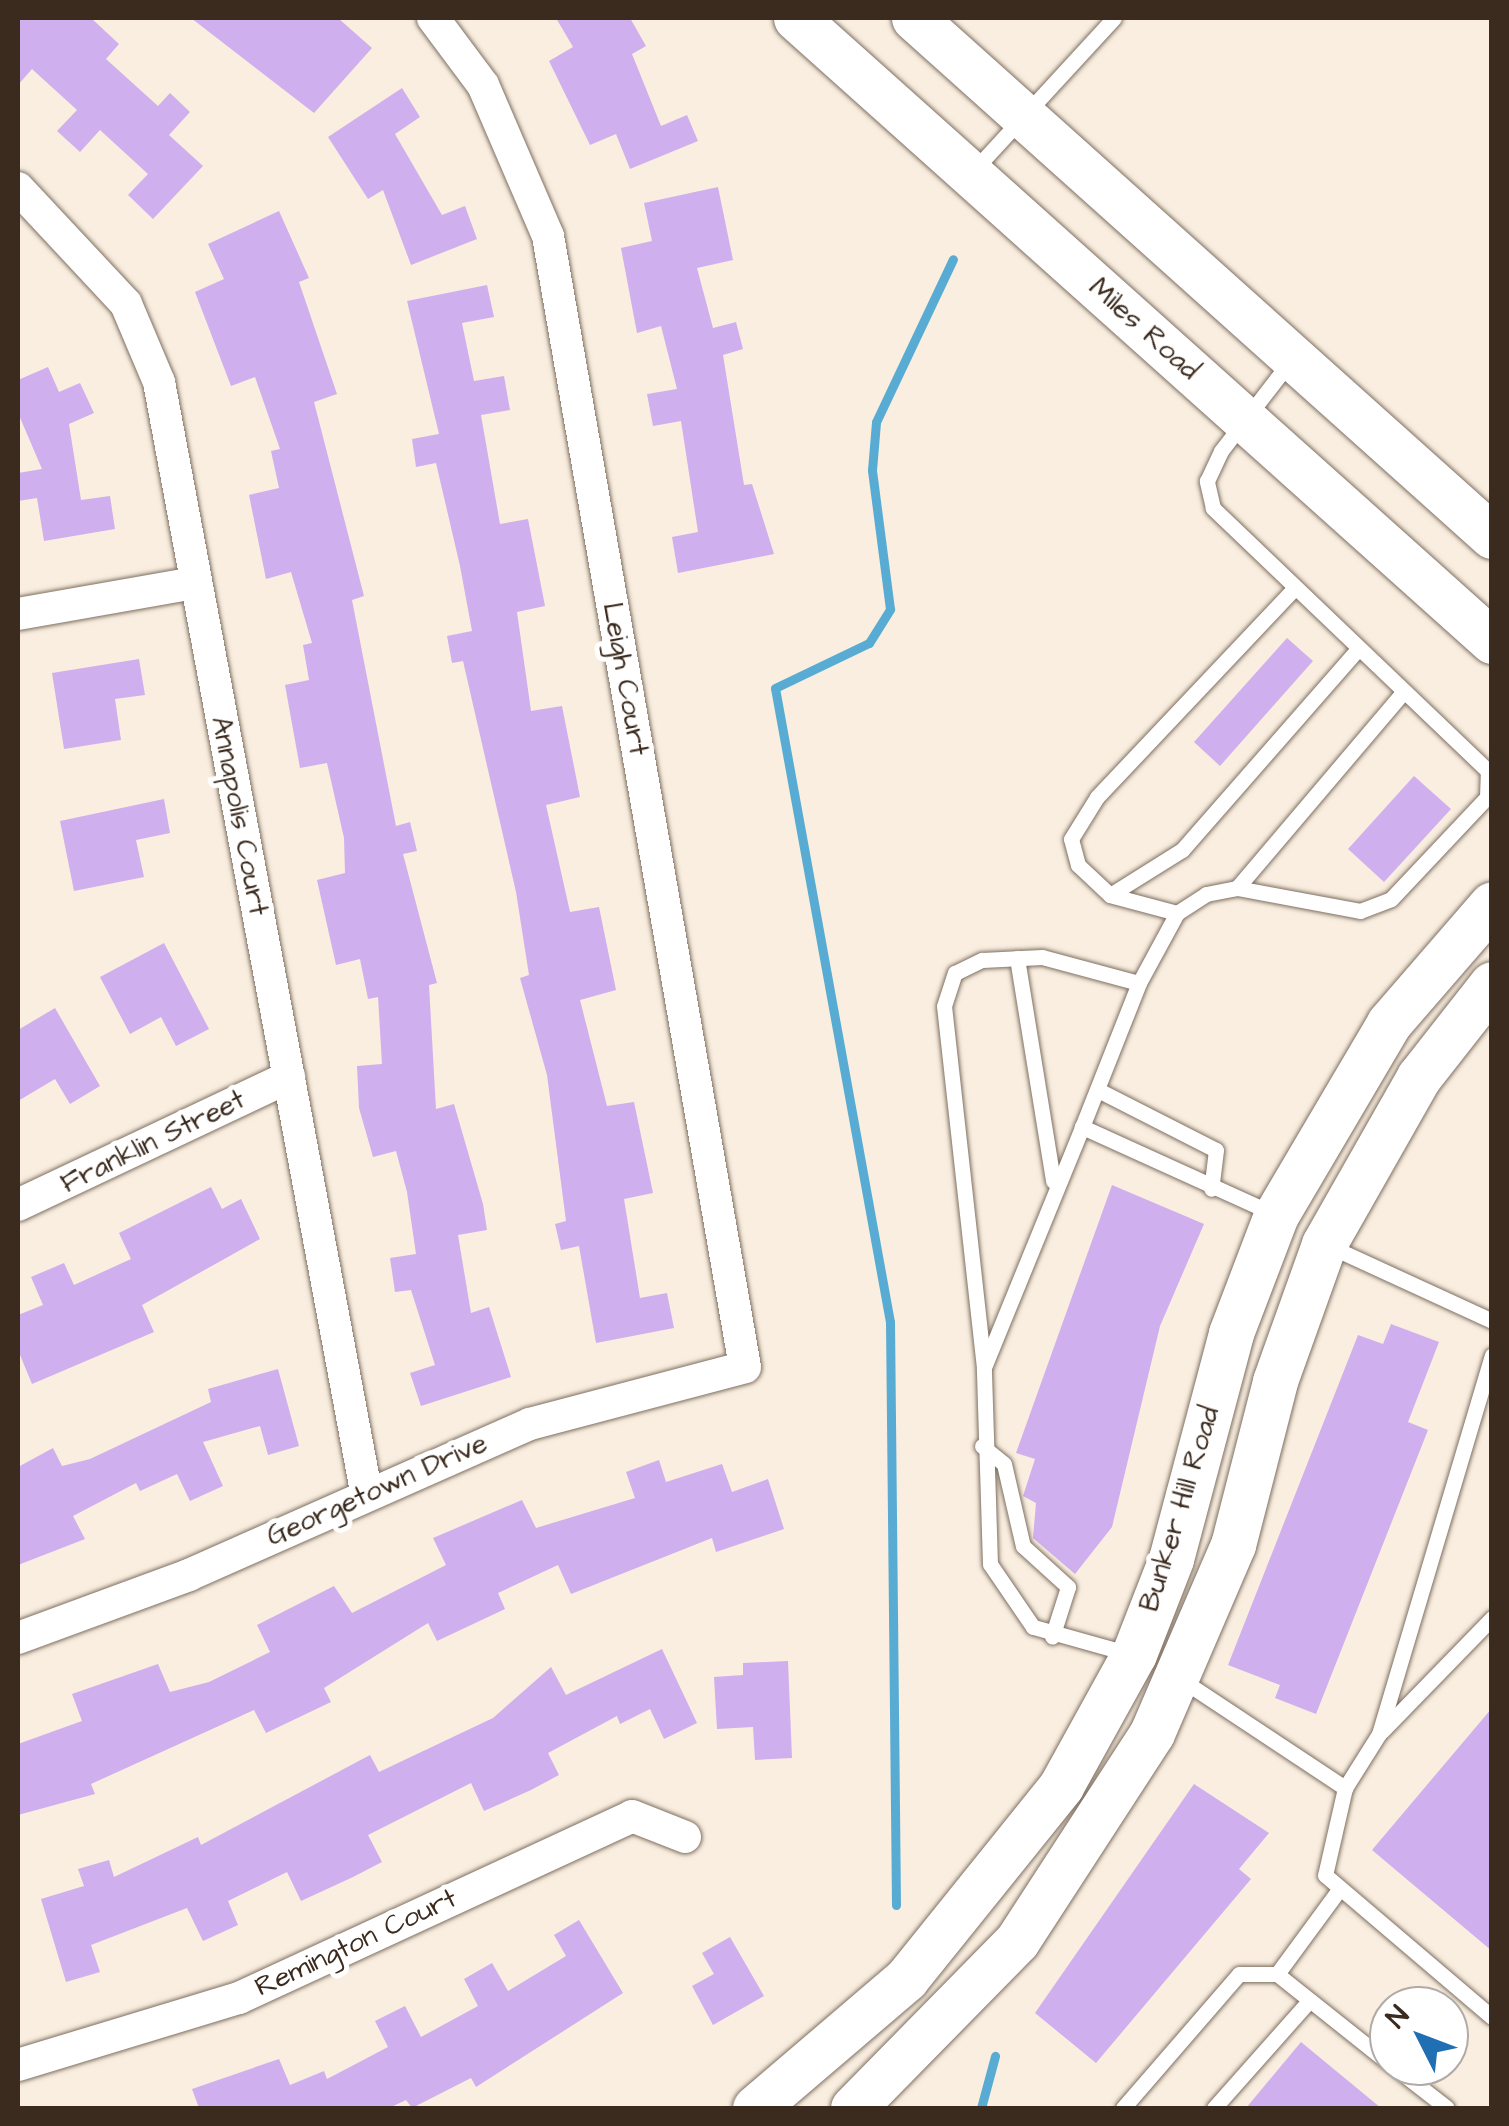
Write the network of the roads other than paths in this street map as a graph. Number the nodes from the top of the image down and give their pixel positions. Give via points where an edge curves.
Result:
1 (433, 18) edge
2 (796, 18) edge
3 (914, 18) edge
4 (1114, 18) edge
5 (1022, 116) junction
6 (971, 174) junction
7 (18, 188) edge
8 (1293, 357) junction
9 (1240, 416) junction
10 (1492, 536) edge
11 (194, 583) junction
12 (1292, 591) junction
13 (18, 614) edge
14 (1492, 642) edge
15 (1357, 650) junction
16 (1403, 692) junction
17 (1237, 888) junction
18 (1110, 894) junction
19 (1492, 904) edge
20 (1177, 913) junction
21 (1017, 958) junction
22 (1140, 984) junction
23 (1492, 984) edge
24 (288, 1077) junction
25 (1100, 1091) junction
26 (1082, 1127) junction
27 (1054, 1182) junction
28 (1211, 1189) junction
29 (18, 1205) edge
30 (1276, 1215) junction
31 (1324, 1244) junction
32 (1492, 1321) edge
33 (1492, 1355) edge
34 (745, 1367) joint
35 (984, 1368) junction
36 (982, 1446) junction
37 (366, 1490) junction
38 (1492, 1618) edge
39 (1052, 1637) junction
40 (18, 1638) edge
41 (1134, 1654) junction
42 (1178, 1678) junction
43 (1379, 1734) junction
44 (1345, 1788) junction
45 (685, 1837) dead end
46 (1338, 1891) junction
47 (1277, 1974) junction
48 (1310, 2000) junction
49 (1492, 2017) edge
50 (1369, 2047) edge
51 (18, 2065) edge
52 (1419, 2086) edge
53 (755, 2108) edge
54 (853, 2108) edge
55 (1123, 2108) edge
56 (1214, 2108) edge
57 (1447, 2108) edge

1 - 34 street, Leigh Court via 483,85 548,236
2 - 6 main road, Miles Road
3 - 5 main road
4 - 5 lane
5 - 6 lane
5 - 8 main road
6 - 9 main road, Miles Road
7 - 11 street, Annapolis Court via 126,304 159,382
8 - 9 lane
8 - 10 main road
9 - 12 lane via 1207,482 1213,508
9 - 14 main road, Miles Road
11 - 13 street
11 - 24 street, Annapolis Court
12 - 15 lane
12 - 18 lane via 1097,797 1070,840 1078,866
15 - 16 lane
15 - 18 lane via 1182,850
16 - 17 lane
16 - 17 lane via 1466,743 1488,771 1487,796 1391,899 1360,911
17 - 20 lane
18 - 20 lane
19 - 30 main road, Bunker Hill Road via 1389,1023
20 - 22 lane
21 - 22 lane
21 - 27 lane
21 - 35 lane via 955,974 944,1006
22 - 25 lane
23 - 31 main road, Bunker Hill Road via 1419,1077
24 - 29 street, Franklin Street
24 - 37 street, Annapolis Court
25 - 26 lane
25 - 28 lane via 1216,1150
26 - 27 lane
26 - 28 lane
27 - 35 lane
28 - 30 lane
30 - 31 main road
30 - 41 main road, Bunker Hill Road
31 - 32 lane
31 - 42 main road, Bunker Hill Road via 1275,1381 1233,1545
33 - 43 lane
34 - 37 street, Georgetown Drive via 530,1424
35 - 36 lane
36 - 39 lane via 990,1564 1018,1613
36 - 39 lane via 1004,1464 1023,1546 1068,1588
37 - 40 street, Georgetown Drive via 190,1575
38 - 43 lane
39 - 41 lane
41 - 42 main road
41 - 53 main road, Bunker Hill Road via 1061,1786 978,1901 841,2040
42 - 44 lane
42 - 54 main road, Bunker Hill Road via 1053,1894 962,2004
43 - 44 lane
44 - 46 lane via 1323,1861
45 - 51 street, Remington Court via 632,1816 239,1998
46 - 47 lane
46 - 49 lane
47 - 48 lane
47 - 55 lane via 1239,1974
48 - 50 lane
48 - 56 lane
52 - 57 lane

